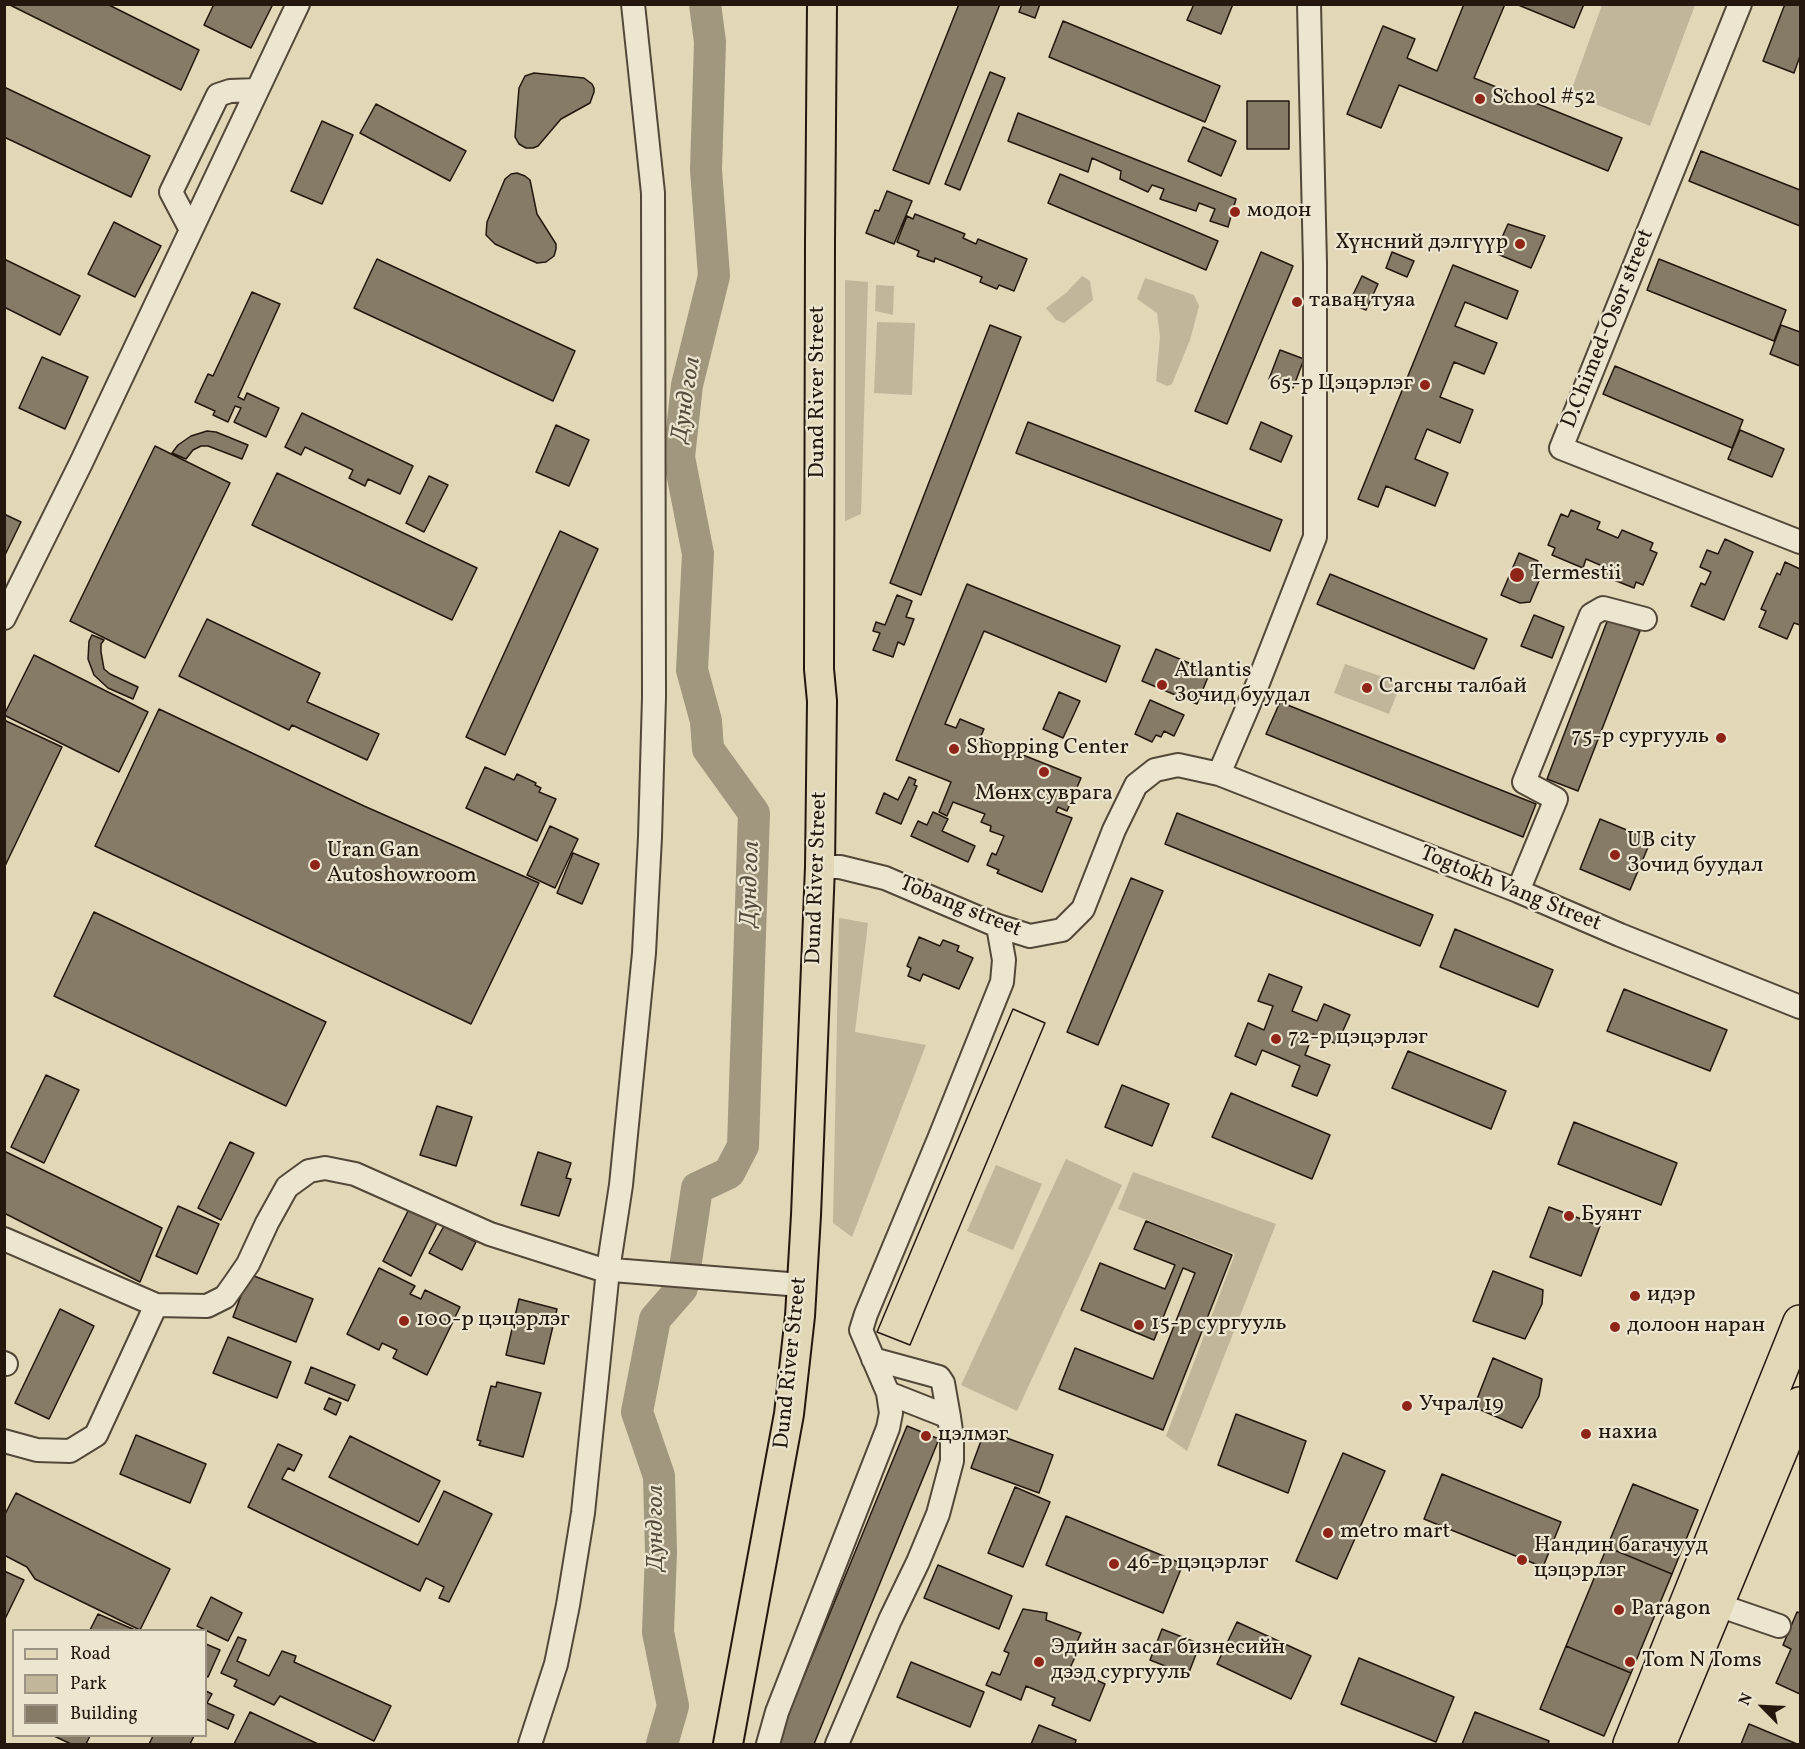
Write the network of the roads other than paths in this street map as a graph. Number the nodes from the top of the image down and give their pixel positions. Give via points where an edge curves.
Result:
1 (298, 4) edge
2 (633, 4) edge
3 (822, 4) edge
4 (1309, 4) edge
5 (1740, 4) edge
6 (257, 90) junction
7 (191, 230) junction
8 (1800, 542) edge
9 (4, 618) edge
10 (1645, 619) dead end
11 (1219, 774) junction
12 (820, 867) junction
13 (1518, 891) junction
14 (998, 926) junction
15 (1800, 1007) edge
16 (4, 1239) edge
17 (617, 1271) junction
18 (790, 1284) junction
19 (156, 1305) junction
20 (1800, 1322) edge
21 (873, 1359) junction
22 (888, 1393) junction
23 (1800, 1404) edge
24 (949, 1417) junction
25 (4, 1441) edge
26 (1718, 1605) junction
27 (1779, 1626) dead end
28 (530, 1744) edge
29 (728, 1744) edge
30 (768, 1744) edge
31 (837, 1744) edge
32 (1630, 1744) edge
33 (1659, 1744) edge

1 - 6 street
2 - 17 street via 653,193 654,697 644,953 621,1185
3 - 12 main road, Dund River Street
4 - 11 street via 1315,264 1315,537
5 - 8 street, D.Chimed-Osor street via 1561,448
6 - 7 street
6 - 7 street via 218,95 171,192
7 - 9 street
10 - 13 street via 1603,609 1591,615 1524,782 1556,798
11 - 13 street, Togtokh Vang Street
11 - 14 street, Tobang street via 1178,765 1155,770 1136,785 1083,909 1062,930 1030,936
12 - 14 street, Tobang street via 840,867 885,878
12 - 18 main road, Dund River Street via 806,1215
13 - 15 street, Togtokh Vang Street
14 - 21 street via 1004,960 1002,982 861,1330
16 - 19 street
17 - 18 street
17 - 19 street via 490,1234 356,1174 325,1168 309,1171 287,1187 248,1264 225,1297 207,1306
17 - 28 street via 570,1594 556,1664
18 - 29 main road, Dund River Street via 800,1316 789,1414
19 - 25 street via 96,1435 70,1451 37,1450
20 - 32 highway
21 - 22 street
21 - 24 street via 939,1377
22 - 24 street
22 - 30 street via 888,1428
23 - 26 highway
24 - 31 street via 952,1461 938,1514
26 - 27 street
26 - 33 highway

